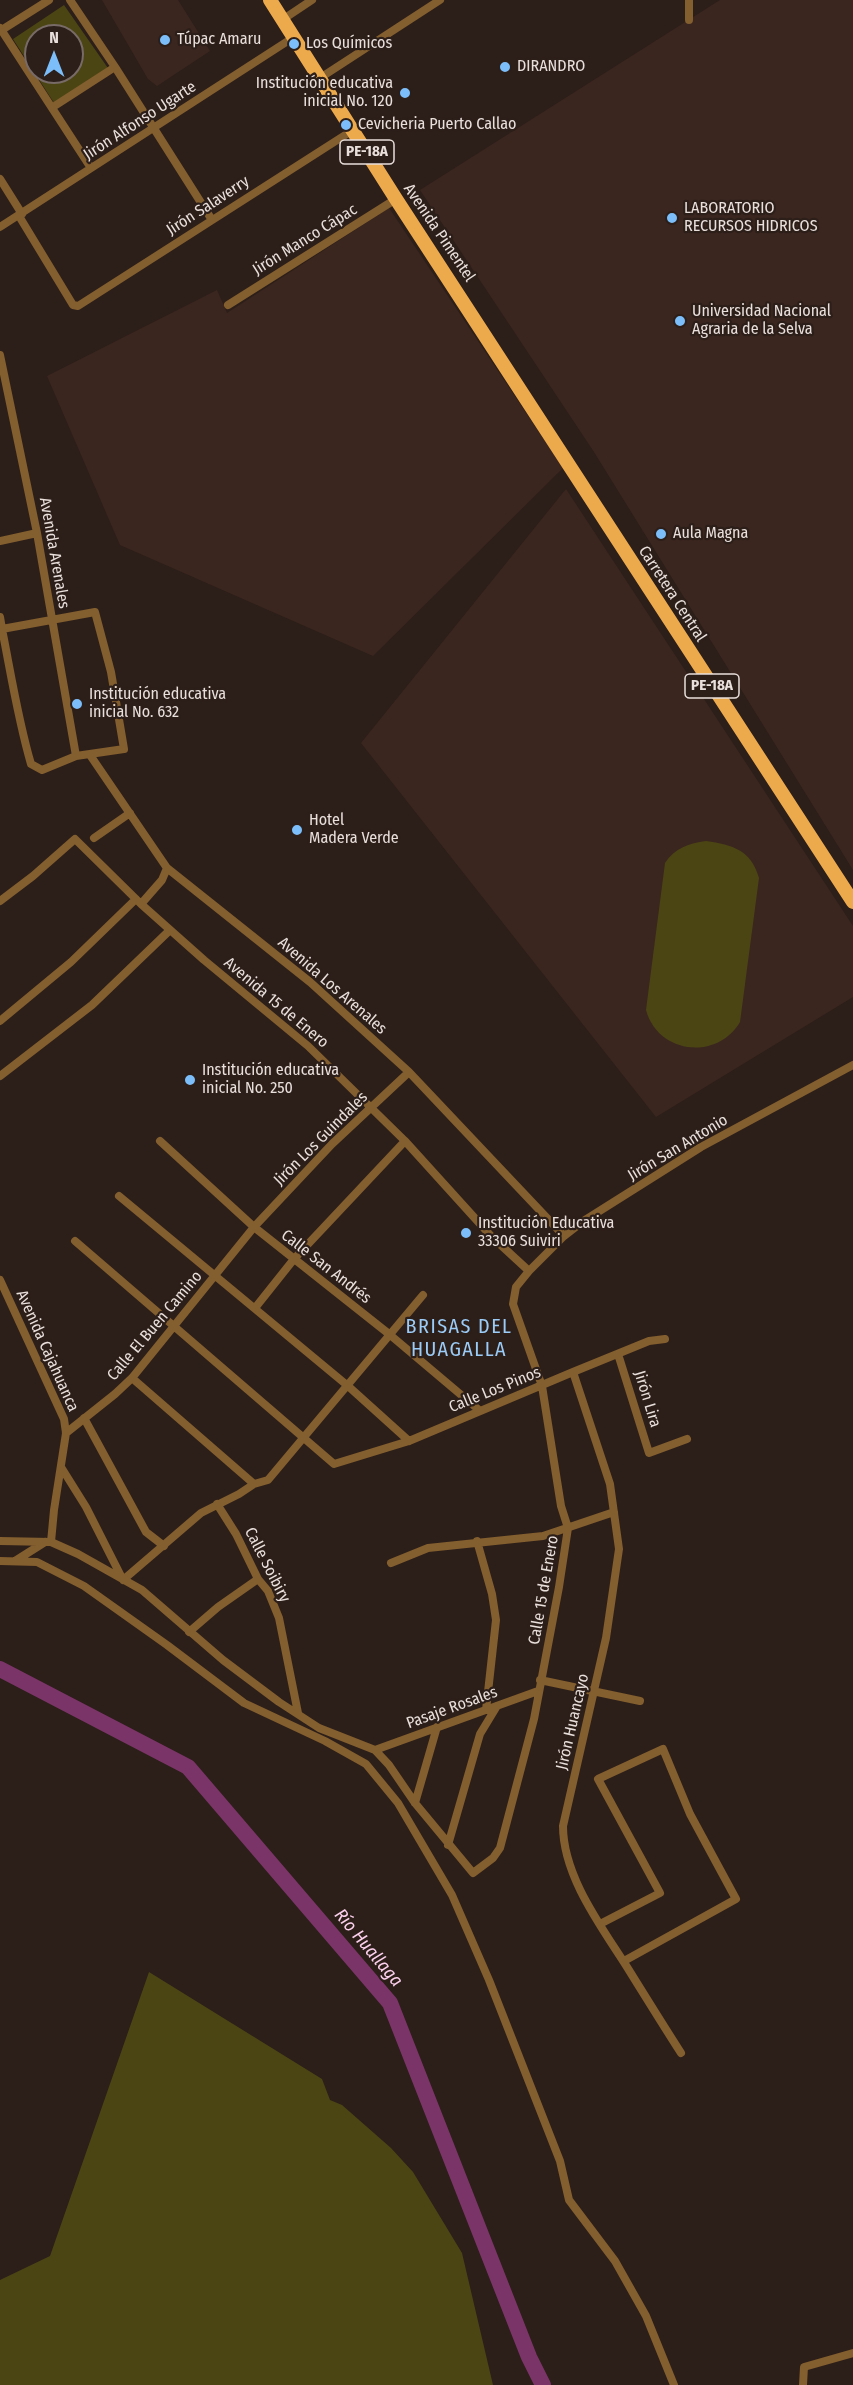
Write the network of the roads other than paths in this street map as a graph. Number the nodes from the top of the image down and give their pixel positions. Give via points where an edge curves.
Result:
1 (49, 0) edge
2 (70, 0) edge
3 (270, 0) edge
4 (312, 0) edge
5 (440, 0) edge
6 (689, 0) edge
7 (282, 20) junction
8 (689, 20) dead end
9 (0, 30) edge
10 (294, 38) junction
11 (116, 67) junction
12 (320, 78) junction
13 (52, 107) junction
14 (154, 128) junction
15 (353, 130) junction
16 (91, 168) junction
17 (0, 179) edge
18 (396, 199) junction
19 (20, 215) junction
20 (212, 220) junction
21 (0, 227) edge
22 (465, 303) joint
23 (228, 304) dead end
24 (0, 354) edge
25 (9, 396) junction
26 (0, 397) edge
27 (38, 533) junction
28 (0, 541) edge
29 (0, 617) edge
30 (52, 620) junction
31 (1, 629) edge
32 (90, 755) junction
33 (76, 756) junction
34 (129, 813) junction
35 (94, 838) dead end
36 (167, 868) junction
37 (0, 901) edge
38 (138, 901) junction
39 (853, 902) edge
40 (170, 930) junction
41 (0, 1021) edge
42 (853, 1065) edge
43 (409, 1072) junction
44 (0, 1077) edge
45 (372, 1107) junction
46 (160, 1141) dead end
47 (405, 1141) junction
48 (119, 1196) dead end
49 (254, 1227) junction
50 (564, 1236) junction
51 (75, 1241) dead end
52 (294, 1259) junction
53 (529, 1271) junction
54 (216, 1276) junction
55 (0, 1280) edge
56 (423, 1295) dead end
57 (255, 1308) junction
58 (173, 1328) junction
59 (389, 1334) junction
60 (665, 1339) dead end
61 (618, 1354) junction
62 (573, 1372) junction
63 (132, 1377) junction
64 (348, 1386) junction
65 (542, 1386) junction
66 (479, 1410) junction
67 (84, 1418) junction
68 (66, 1432) junction
69 (304, 1438) junction
70 (687, 1439) dead end
71 (409, 1442) junction
72 (61, 1467) junction
73 (254, 1484) junction
74 (217, 1504) junction
75 (614, 1512) junction
76 (568, 1528) junction
77 (0, 1541) edge
78 (477, 1541) junction
79 (49, 1542) junction
80 (164, 1546) junction
81 (0, 1561) edge
82 (13, 1561) junction
83 (391, 1563) dead end
84 (258, 1579) junction
85 (123, 1580) junction
86 (189, 1632) junction
87 (540, 1680) junction
88 (538, 1691) junction
89 (594, 1693) junction
90 (640, 1701) dead end
91 (497, 1706) junction
92 (486, 1710) junction
93 (298, 1713) junction
94 (437, 1727) junction
95 (375, 1750) junction
96 (415, 1803) junction
97 (448, 1845) junction
98 (600, 1924) junction
99 (624, 1961) junction
100 (681, 2054) dead end
101 (853, 2353) edge
102 (674, 2385) edge
103 (803, 2385) edge

1 - 9 street
2 - 11 street
3 - 7 highway, Avenida Pimentel / PE-18A
4 - 7 street
5 - 12 street
6 - 8 street
7 - 10 highway, Avenida Pimentel / PE-18A
9 - 13 street
10 - 12 highway, Avenida Pimentel / PE-18A
10 - 14 street, Jirón Alfonso Ugarte
11 - 13 street
11 - 14 street
12 - 15 highway, Avenida Pimentel / PE-18A
13 - 16 street
14 - 16 street, Jirón Alfonso Ugarte
14 - 20 street
15 - 18 highway, Avenida Pimentel / PE-18A
15 - 20 street, Jirón Salaverry
16 - 19 street, Jirón Alfonso Ugarte
17 - 19 street
18 - 22 highway, Avenida Pimentel / PE-18A
18 - 23 street, Jirón Manco Cápac
19 - 20 street, Jirón Salaverry via 73,305 78,306
19 - 21 street, Jirón Alfonso Ugarte
22 - 39 highway, Carretera Central / PE-18A
24 - 25 street, Avenida Arenales
25 - 26 street
25 - 27 street, Avenida Arenales
27 - 28 street
27 - 30 street, Avenida Arenales
29 - 31 street
30 - 31 street
30 - 32 street via 95,612 111,672 124,749
30 - 33 street, Avenida Arenales
31 - 33 street via 31,764 42,770
32 - 33 street
32 - 34 street, Avenida Los Arenales
34 - 35 street
34 - 36 street, Avenida Los Arenales
36 - 38 street via 162,880
36 - 43 street, Avenida Los Arenales via 310,982
37 - 38 street, Avenida 15 de Enero via 75,839
38 - 40 street, Avenida 15 de Enero
38 - 41 street
40 - 44 street via 92,1005
40 - 45 street, Avenida 15 de Enero via 308,1046
42 - 50 street, Jirón San Antonio via 701,1148
43 - 45 street, Jirón Los Guindales
43 - 50 street, Avenida Los Arenales
45 - 47 street, Avenida 15 de Enero
45 - 49 street, Jirón Los Guindales
46 - 49 street, Calle San Andrés
47 - 52 street
47 - 53 street, Avenida 15 de Enero via 491,1236
48 - 54 street
49 - 52 street, Calle San Andrés
49 - 54 street, Calle El Buen Camino
50 - 53 street, Jirón San Antonio
51 - 58 street
52 - 57 street
52 - 59 street, Calle San Andrés
53 - 65 street, Calle 15 de Enero via 516,1287 513,1307
54 - 57 street
54 - 58 street, Calle El Buen Camino
55 - 68 street, Avenida Cajahuanca via 58,1404
56 - 59 street
57 - 64 street
58 - 63 street, Calle El Buen Camino
58 - 69 street
59 - 64 street
59 - 66 street, Calle San Andrés
60 - 61 street, Calle Los Pinos
61 - 62 street, Calle Los Pinos
61 - 70 street, Jirón Lira via 650,1453
62 - 65 street, Calle Los Pinos
62 - 75 street, Jirón Huancayo via 610,1484
63 - 67 street, Calle El Buen Camino
63 - 73 street
64 - 69 street
64 - 71 street
65 - 66 street, Calle Los Pinos
65 - 76 street, Calle 15 de Enero
66 - 71 street, Calle Los Pinos
67 - 68 street, Calle El Buen Camino
67 - 80 street via 146,1532
68 - 72 street, Avenida Cajahuanca
69 - 71 street, Calle Los Pinos via 334,1464
69 - 73 street via 268,1480
72 - 79 street, Avenida Cajahuanca
72 - 85 street via 86,1506
73 - 74 street
74 - 80 street
74 - 84 street, Calle Soibiry
75 - 76 street
75 - 89 street, Jirón Huancayo via 619,1549 616,1580
76 - 78 street via 543,1536
76 - 87 street, Calle 15 de Enero
77 - 79 street
78 - 83 street via 428,1548
78 - 92 street via 496,1620
79 - 82 street
79 - 85 street
80 - 85 street
81 - 82 street
82 - 102 street via 37,1562 84,1586 244,1703 366,1764 398,1803 452,1895 489,1980 561,2161 569,2200 626,2280 646,2316
84 - 86 street
84 - 93 street, Calle Soibiry via 268,1591 279,1618
85 - 86 street via 142,1590
86 - 93 street
87 - 88 street, Calle 15 de Enero
87 - 89 street
88 - 91 street, Pasaje Rosales
88 - 97 street, Calle 15 de Enero via 500,1848 472,1873
89 - 90 street
89 - 98 street, Jirón Huancayo via 563,1826 563,1842
91 - 92 street, Pasaje Rosales
91 - 97 street via 480,1734
92 - 94 street, Pasaje Rosales
93 - 95 street via 319,1728
94 - 95 street, Pasaje Rosales
94 - 96 street
95 - 96 street
96 - 97 street
98 - 99 street, Jirón Huancayo
98 - 99 street via 660,1893 598,1779 663,1749 690,1814 736,1899
99 - 100 street, Jirón Huancayo
101 - 103 street via 804,2367

